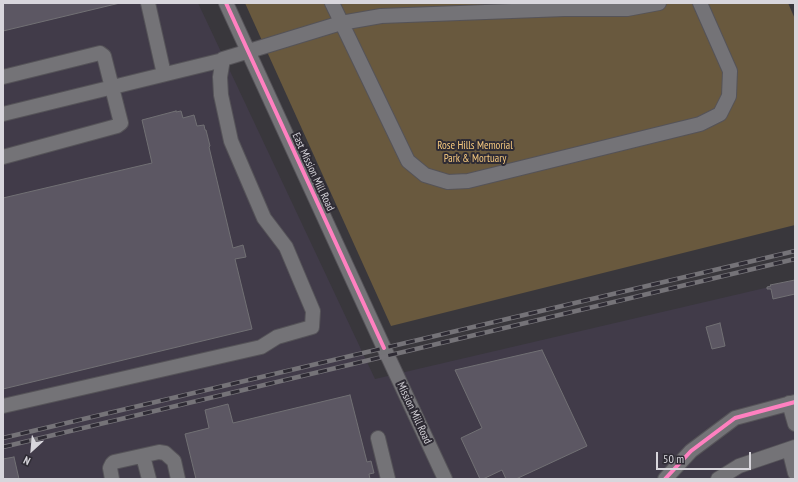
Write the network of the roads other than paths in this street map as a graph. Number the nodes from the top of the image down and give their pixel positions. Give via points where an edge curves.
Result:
1 (148, 3) edge
2 (226, 3) edge
3 (332, 3) edge
4 (659, 3) edge
5 (700, 3) edge
6 (341, 23) junction
7 (248, 51) junction
8 (223, 60) junction
9 (164, 74) junction
10 (3, 76) edge
11 (112, 87) junction
12 (3, 114) edge
13 (3, 157) edge
14 (384, 348) joint
15 (792, 402) edge
16 (3, 406) edge
17 (795, 424) edge
18 (378, 438) dead end
19 (792, 448) edge
20 (143, 456) junction
21 (795, 473) edge
22 (112, 479) edge
23 (149, 479) edge
24 (178, 479) edge
25 (388, 479) edge
26 (445, 479) edge
27 (664, 479) edge
28 (718, 479) edge

1 - 9 street
2 - 7 street, East Mission Mill Road
3 - 6 street
4 - 6 street via 627,9 381,16
5 - 6 street via 730,71 728,96 720,114 700,124 468,181 448,182 425,175 408,161
6 - 7 street
7 - 8 street
7 - 14 street, East Mission Mill Road
8 - 9 street
8 - 16 street via 220,76 221,95 231,141 264,218 286,248 313,311 312,327 276,337 261,346
9 - 11 street
10 - 11 street via 100,54 104,56
11 - 12 street
11 - 13 street via 121,123 117,126
14 - 26 street, Mission Mill Road
15 - 17 street
15 - 27 street via 735,418 691,451
18 - 25 street
19 - 21 street
19 - 28 street via 739,466
20 - 22 street via 114,462 110,468
20 - 23 street
20 - 24 street via 165,453 174,461

